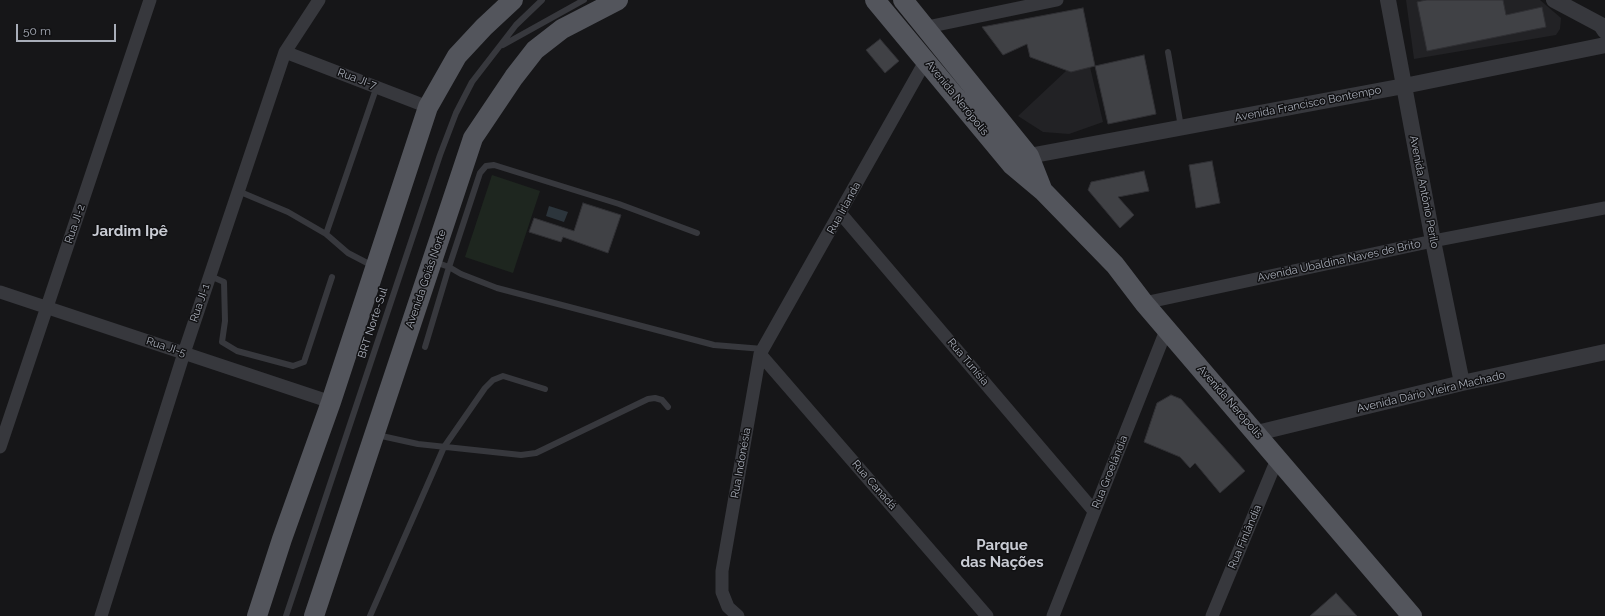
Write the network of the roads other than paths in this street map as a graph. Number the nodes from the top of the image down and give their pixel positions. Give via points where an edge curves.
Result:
1 (150, 0) edge
2 (319, 0) edge
3 (512, 0) edge
4 (542, 0) edge
5 (584, 0) edge
6 (618, 0) edge
7 (875, 0) edge
8 (903, 0) edge
9 (1057, 0) edge
10 (1388, 0) edge
11 (1554, 0) edge
12 (926, 27) junction
13 (1605, 31) edge
14 (1605, 46) edge
15 (500, 47) junction
16 (285, 52) junction
17 (1168, 52) dead end
18 (926, 60) junction
19 (377, 86) junction
20 (1404, 86) junction
21 (428, 107) junction
22 (1181, 128) junction
23 (1021, 160) junction
24 (238, 191) junction
25 (1605, 208) edge
26 (841, 214) junction
27 (697, 233) dead end
28 (326, 234) junction
29 (1433, 241) junction
30 (441, 264) junction
31 (375, 266) junction
32 (210, 276) junction
33 (332, 277) dead end
34 (0, 292) edge
35 (1144, 303) junction
36 (47, 308) junction
37 (1167, 328) junction
38 (425, 347) dead end
39 (762, 351) junction
40 (1605, 352) edge
41 (184, 353) junction
42 (1462, 383) junction
43 (545, 390) dead end
44 (331, 402) junction
45 (668, 407) dead end
46 (1257, 433) junction
47 (374, 434) junction
48 (0, 447) edge
49 (444, 447) junction
50 (1278, 457) junction
51 (1094, 511) junction
52 (102, 616) edge
53 (257, 616) edge
54 (286, 616) edge
55 (314, 616) edge
56 (370, 616) edge
57 (738, 616) edge
58 (987, 616) edge
59 (1053, 616) edge
60 (1212, 616) edge
61 (1412, 616) edge

1 - 36 street, Rua JI-2
2 - 16 street, Rua JI-1
3 - 21 main road via 457,56
4 - 15 lane, BRT Norte-Sul via 516,25
5 - 15 lane
6 - 30 main road, Avenida Goiás Norte via 562,29 535,50 473,138
7 - 18 main road, Avenida Nerópolis
8 - 12 main road, Avenida Nerópolis
9 - 12 street
10 - 20 street, Avenida Antônio Perilo
11 - 13 street via 1601,26
12 - 23 main road, Avenida Nerópolis
14 - 20 street, Avenida Francisco Bontempo
15 - 54 lane, BRT Norte-Sul via 472,82 450,127
16 - 19 street, Rua JI-7
16 - 24 street, Rua JI-1
17 - 22 lane
18 - 23 main road, Avenida Nerópolis
18 - 26 street, Rua Irlanda
19 - 21 street, Rua JI-7
19 - 28 lane
20 - 22 street, Avenida Francisco Bontempo
20 - 29 street, Avenida Antônio Perilo
21 - 31 main road
22 - 23 street, Avenida Francisco Bontempo
23 - 35 main road, Avenida Nerópolis via 1043,191 1115,265
24 - 28 lane via 288,212
24 - 32 street, Rua JI-1
25 - 29 street, Avenida Ubaldina Naves de Brito
26 - 39 street, Rua Irlanda
26 - 51 street, Rua Tunísia
27 - 30 lane via 618,204 494,165 486,166 480,173
28 - 31 lane via 348,253
29 - 35 street, Avenida Ubaldina Naves de Brito
29 - 42 street, Avenida Antônio Perilo
30 - 38 lane
30 - 39 lane via 497,288 714,345
30 - 47 main road, Avenida Goiás Norte
31 - 44 main road
32 - 33 lane via 224,282 225,321 222,342 237,350 293,366 304,362
32 - 41 street, Rua JI-1
34 - 36 street, Rua JI-5
35 - 37 main road, Avenida Nerópolis
36 - 41 street, Rua JI-5
36 - 48 street, Rua JI-2
37 - 46 main road, Avenida Nerópolis
37 - 51 street, Rua Groelândia
39 - 57 street, Rua Indonésia via 722,571 722,592 728,607
39 - 58 street, Rua Canadá
40 - 42 street, Avenida Dário Vieira Machado
41 - 44 street, Rua JI-5
41 - 52 street, Rua JI-1
42 - 46 street, Avenida Dário Vieira Machado
43 - 49 lane via 503,376 493,380
44 - 53 main road
45 - 49 lane via 662,400 648,399 536,453 521,455
46 - 50 main road, Avenida Nerópolis
47 - 49 lane
47 - 55 main road, Avenida Goiás Norte
49 - 56 lane
50 - 60 street, Rua Finlândia
50 - 61 main road, Avenida Nerópolis
51 - 59 street, Rua Groelândia

